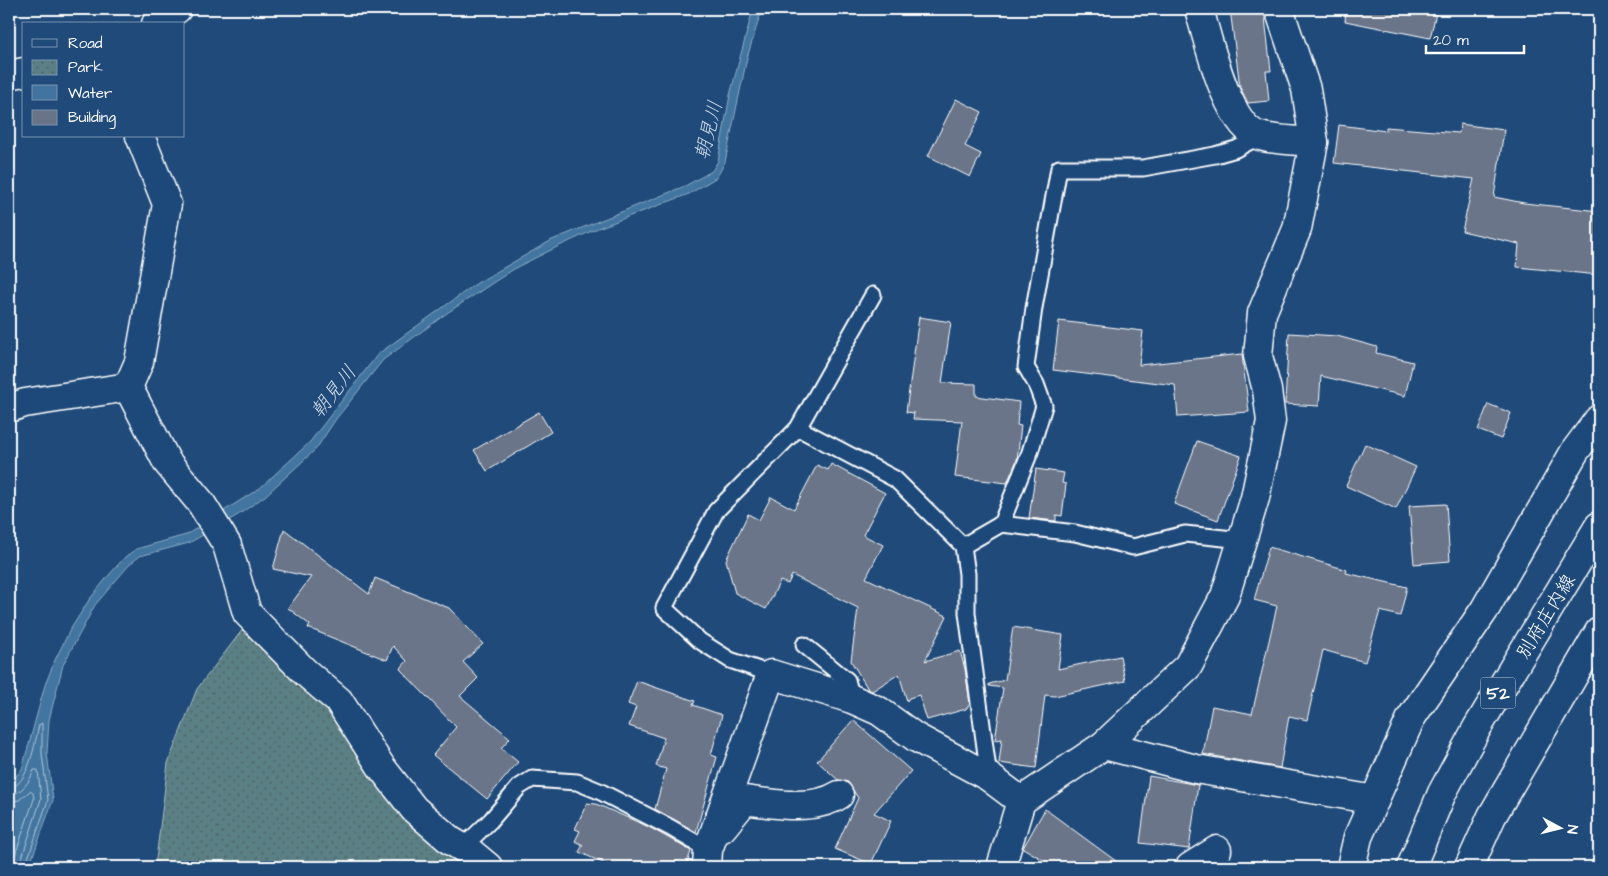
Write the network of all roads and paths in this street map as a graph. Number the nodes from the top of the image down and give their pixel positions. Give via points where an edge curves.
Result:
1 (177, 9) edge
2 (1199, 9) edge
3 (1279, 9) edge
4 (159, 22) edge
5 (22, 72) edge
6 (9, 75) edge
7 (1260, 136) junction
8 (141, 138) edge
9 (1314, 142) junction
10 (873, 295) dead end
11 (128, 387) junction
12 (9, 408) edge
13 (1599, 419) edge
14 (798, 428) junction
15 (1000, 524) junction
16 (1599, 526) edge
17 (1243, 540) junction
18 (963, 546) junction
19 (1599, 632) edge
20 (804, 645) dead end
21 (772, 674) junction
22 (852, 699) junction
23 (1104, 745) junction
24 (989, 777) junction
25 (839, 795) dead end
26 (1375, 800) junction
27 (1021, 801) junction
28 (462, 848) junction
29 (1216, 850) dead end
30 (708, 859) edge
31 (488, 867) edge
32 (1001, 867) edge
33 (1190, 867) edge
34 (1351, 867) edge
35 (1412, 867) edge
36 (1469, 867) edge

1 - 4 street
2 - 7 street via 1210,55 1228,96 1246,128
3 - 9 street via 1306,89
5 - 6 street
7 - 9 street
7 - 15 lane via 1216,155 1143,168 1059,168 1026,367 1044,406 1030,452
8 - 11 street via 167,204 138,362
9 - 17 street via 1297,228 1262,313 1258,356 1271,420 1256,498
10 - 14 lane
11 - 12 street
11 - 28 street via 167,462 201,503 227,545 247,613 305,672 339,701 382,768 414,809
13 - 26 street via 1575,450 1485,609 1411,718
14 - 18 lane via 894,479
14 - 21 lane via 716,511 664,608 700,641 730,660
15 - 17 lane via 1075,533 1133,547 1185,534
15 - 18 lane
16 - 35 street, 別府庄内線 / 52 via 1477,728 1442,793
17 - 23 street via 1225,596 1188,666
18 - 24 lane via 967,613
19 - 36 street via 1492,816
20 - 22 lane via 847,680
21 - 22 street
21 - 30 street
22 - 24 street
23 - 26 street via 1196,769
23 - 27 street
24 - 27 street
25 - 30 street via 827,803 774,804 744,800 730,816
26 - 34 street via 1358,838
27 - 32 street
28 - 30 lane via 519,787 532,779 577,782 599,791 671,828
28 - 31 street
29 - 33 street

